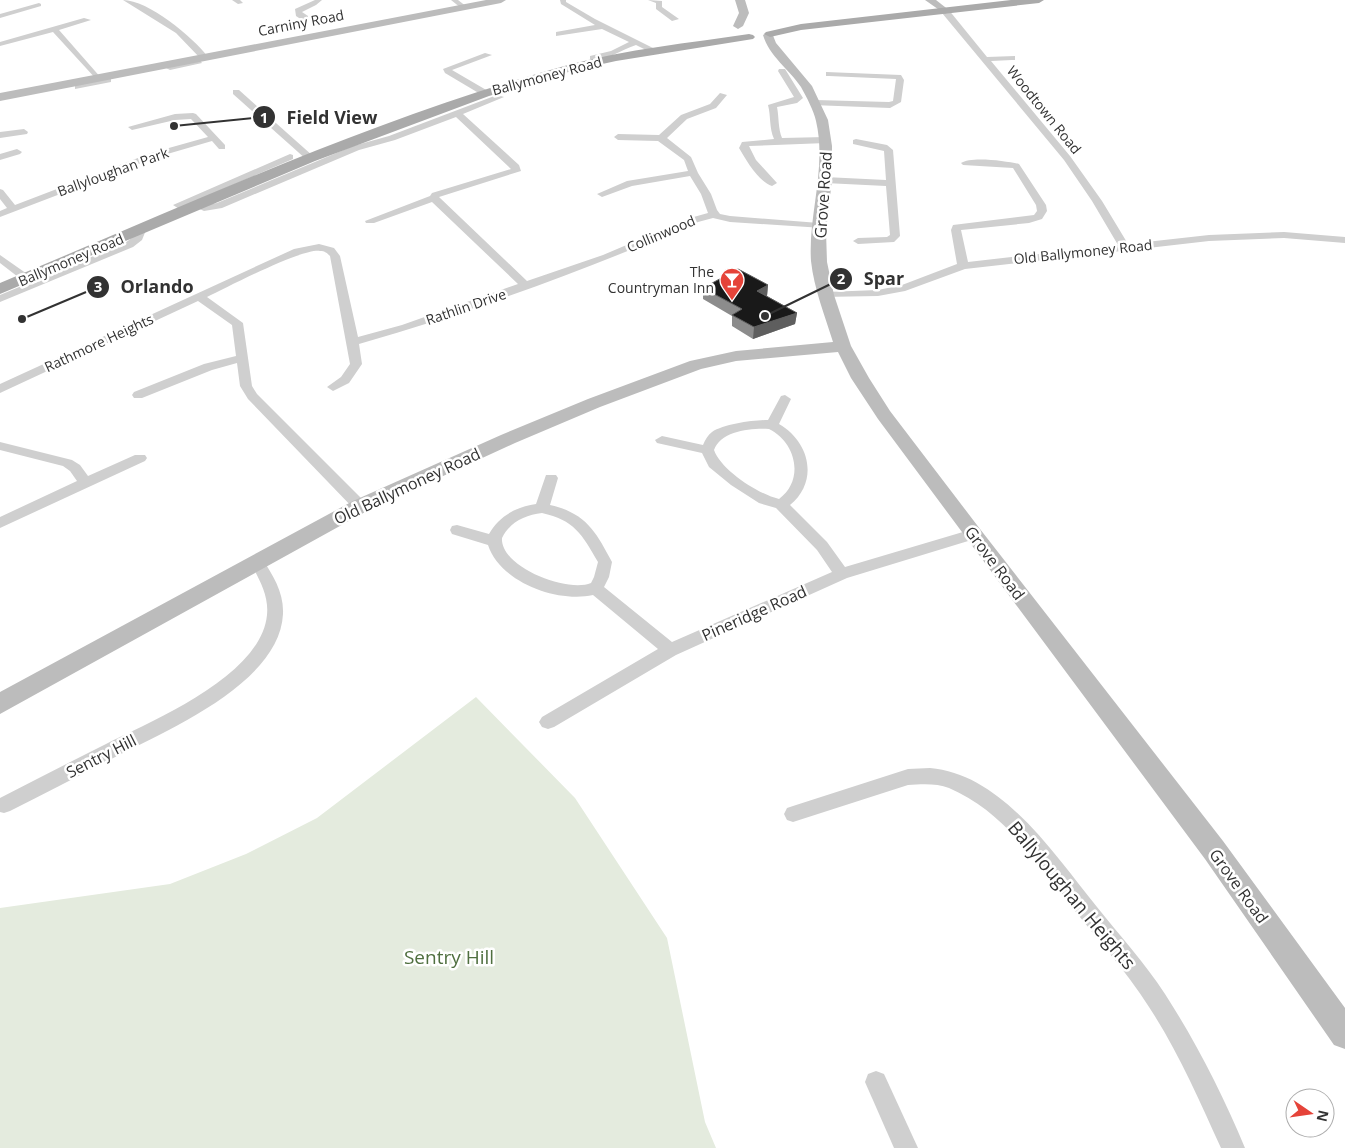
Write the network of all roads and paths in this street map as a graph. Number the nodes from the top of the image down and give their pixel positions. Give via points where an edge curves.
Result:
1 (126, 0) edge
2 (319, 0) edge
3 (501, 0) edge
4 (563, 0) edge
5 (651, 0) edge
6 (740, 0) edge
7 (930, 0) edge
8 (1039, 0) edge
9 (662, 1) edge
10 (459, 3) edge
11 (39, 6) dead end
12 (945, 11) junction
13 (744, 13) junction
14 (0, 16) edge
15 (305, 18) dead end
16 (675, 19) dead end
17 (88, 20) dead end
18 (604, 26) junction
19 (737, 28) junction
20 (54, 29) junction
21 (760, 32) junction
22 (559, 34) dead end
23 (720, 40) junction
24 (636, 42) junction
25 (0, 44) edge
26 (655, 51) junction
27 (488, 55) dead end
28 (199, 58) junction
29 (593, 58) dead end
30 (1011, 58) dead end
31 (984, 59) junction
32 (170, 68) dead end
33 (782, 71) dead end
34 (829, 74) dead end
35 (102, 77) junction
36 (78, 87) dead end
37 (236, 92) dead end
38 (485, 93) junction
39 (723, 95) dead end
40 (0, 97) edge
41 (500, 97) dead end
42 (815, 103) junction
43 (457, 113) junction
44 (132, 126) dead end
45 (24, 132) dead end
46 (0, 135) edge
47 (386, 135) junction
48 (618, 137) dead end
49 (213, 138) junction
50 (661, 138) junction
51 (826, 140) junction
52 (779, 141) junction
53 (856, 142) dead end
54 (222, 147) dead end
55 (17, 152) dead end
56 (0, 157) edge
57 (290, 157) dead end
58 (310, 158) junction
59 (966, 163) dead end
60 (694, 173) junction
61 (825, 180) junction
62 (772, 182) dead end
63 (891, 183) junction
64 (0, 192) edge
65 (602, 194) dead end
66 (434, 198) junction
67 (193, 208) junction
68 (13, 209) junction
69 (0, 214) edge
70 (714, 214) junction
71 (370, 221) dead end
72 (819, 226) junction
73 (141, 230) junction
74 (1345, 240) edge
75 (858, 241) dead end
76 (1125, 248) junction
77 (606, 257) joint
78 (0, 258) edge
79 (963, 266) junction
80 (26, 278) junction
81 (526, 286) junction
82 (0, 289) edge
83 (826, 295) junction
84 (198, 296) junction
85 (0, 299) edge
86 (353, 342) junction
87 (843, 346) junction
88 (242, 358) junction
89 (333, 387) dead end
90 (0, 389) edge
91 (138, 395) dead end
92 (785, 399) dead end
93 (772, 425) junction
94 (662, 440) dead end
95 (0, 446) edge
96 (707, 450) junction
97 (140, 458) dead end
98 (552, 478) dead end
99 (85, 482) junction
100 (780, 504) junction
101 (360, 506) junction
102 (542, 508) junction
103 (0, 523) edge
104 (457, 530) dead end
105 (973, 534) junction
106 (493, 540) junction
107 (257, 562) junction
108 (842, 574) junction
109 (595, 588) junction
110 (670, 650) junction
111 (0, 704) edge
112 (548, 722) dead end
113 (4, 805) dead end
114 (794, 814) dead end
115 (1345, 1034) edge
116 (876, 1082) dead end
117 (906, 1148) edge
118 (1233, 1148) edge

1 - 28 street via 181,32 196,45
2 - 15 street via 298,10
3 - 10 street, Carniny Road
4 - 18 street via 563,3
5 - 9 street
6 - 13 street
7 - 12 street, Woodtown Road
8 - 12 main road, Ballymoney Road
9 - 16 street via 658,8
10 - 28 street, Carniny Road
11 - 14 street
12 - 21 main road, Ballymoney Road
12 - 31 street, Woodtown Road
13 - 19 street
13 - 21 street, Grove Road
17 - 20 street
18 - 22 street
18 - 24 street
19 - 21 main road via 739,34
19 - 23 main road, Ballymoney Road
20 - 25 street
20 - 35 street
21 - 23 main road, Ballymoney Road
21 - 42 street, Grove Road via 806,86
23 - 26 main road, Ballymoney Road
24 - 26 street
24 - 29 street via 614,53
26 - 38 main road, Ballymoney Road via 573,67
27 - 38 street via 447,69
28 - 32 street, Carniny Road via 198,63
28 - 35 street, Carniny Road
30 - 31 street
31 - 76 street, Woodtown Road via 1067,158
33 - 52 street via 799,98 794,102 772,105
34 - 42 street via 898,77 898,102 890,105
35 - 36 street, Carniny Road via 108,81
35 - 40 street, Carniny Road
37 - 58 street
38 - 47 main road, Ballymoney Road
39 - 50 street via 716,106 687,115
41 - 43 street, Ballymoney Road
42 - 51 street, Grove Road
43 - 47 street, Ballymoney Road
43 - 66 street via 517,169 511,174 441,192
44 - 49 street via 175,116 192,116
45 - 46 street
47 - 58 main road, Ballymoney Road
47 - 67 street, Ballymoney Road via 219,206
48 - 50 street
49 - 54 street
49 - 68 street, Ballyloughan Park via 154,155
50 - 60 street, Collinwood via 685,155
51 - 52 street
51 - 61 street, Grove Road
52 - 62 street via 750,142 744,146
53 - 63 street via 887,148
55 - 56 street
57 - 67 street via 178,205
58 - 67 main road, Ballymoney Road
59 - 79 street via 1016,166 1042,210 1039,216 1029,220 957,227
60 - 65 street via 630,183
60 - 70 street, Collinwood
61 - 63 street
61 - 72 street, Grove Road
63 - 75 street via 894,238
64 - 68 street
66 - 71 street
66 - 81 street, Rathlin Drive
67 - 73 main road, Ballymoney Road
68 - 69 street, Ballyloughan Park
70 - 72 street, Collinwood via 730,219
70 - 77 street, Collinwood
72 - 83 street, Grove Road via 819,262
73 - 80 main road, Ballymoney Road
73 - 85 street, Ballymoney Road via 138,238 129,245
74 - 76 street, Old Ballymoney Road via 1284,235 1228,237
76 - 79 street, Old Ballymoney Road
77 - 81 street, Rathlin Drive
78 - 80 street
79 - 83 street, Old Ballymoney Road via 906,288 878,293
80 - 82 main road, Ballymoney Road
81 - 86 street, Rathlin Drive
83 - 87 street, Grove Road
84 - 86 street, Rathmore Heights via 298,251 325,248 335,256
84 - 88 street via 237,323
84 - 90 street, Rathmore Heights
86 - 89 street, Rathmore Heights via 356,364 345,380
87 - 101 street, Old Ballymoney Road via 766,352 696,365 594,403
87 - 105 street, Grove Road via 884,415
88 - 91 street via 214,364
88 - 101 street via 246,386 252,396
92 - 93 street
93 - 96 street via 761,424 722,432 711,440
93 - 100 street via 780,429 802,464 796,488 787,501
94 - 96 street
95 - 99 street via 68,463 76,468
96 - 100 street via 712,462 726,475 764,500
97 - 99 street
98 - 102 street
99 - 103 street
100 - 108 street via 822,546
101 - 107 street, Old Ballymoney Road
102 - 106 street via 515,514
102 - 109 street via 571,516 590,534 605,562
104 - 106 street
105 - 108 street, Pineridge Road
105 - 115 street, Grove Road via 1214,850
106 - 109 street via 496,552 503,560 545,586 573,591
107 - 111 street, Old Ballymoney Road
107 - 113 street, Sentry Hill via 272,592 275,603 273,620 264,646 241,673 192,709
108 - 110 street, Pineridge Road
109 - 110 street
110 - 112 street, Pineridge Road
114 - 118 street, Ballyloughan Heights via 908,777 921,776 953,781 995,808 1024,834 1144,980 1185,1047
116 - 117 street

